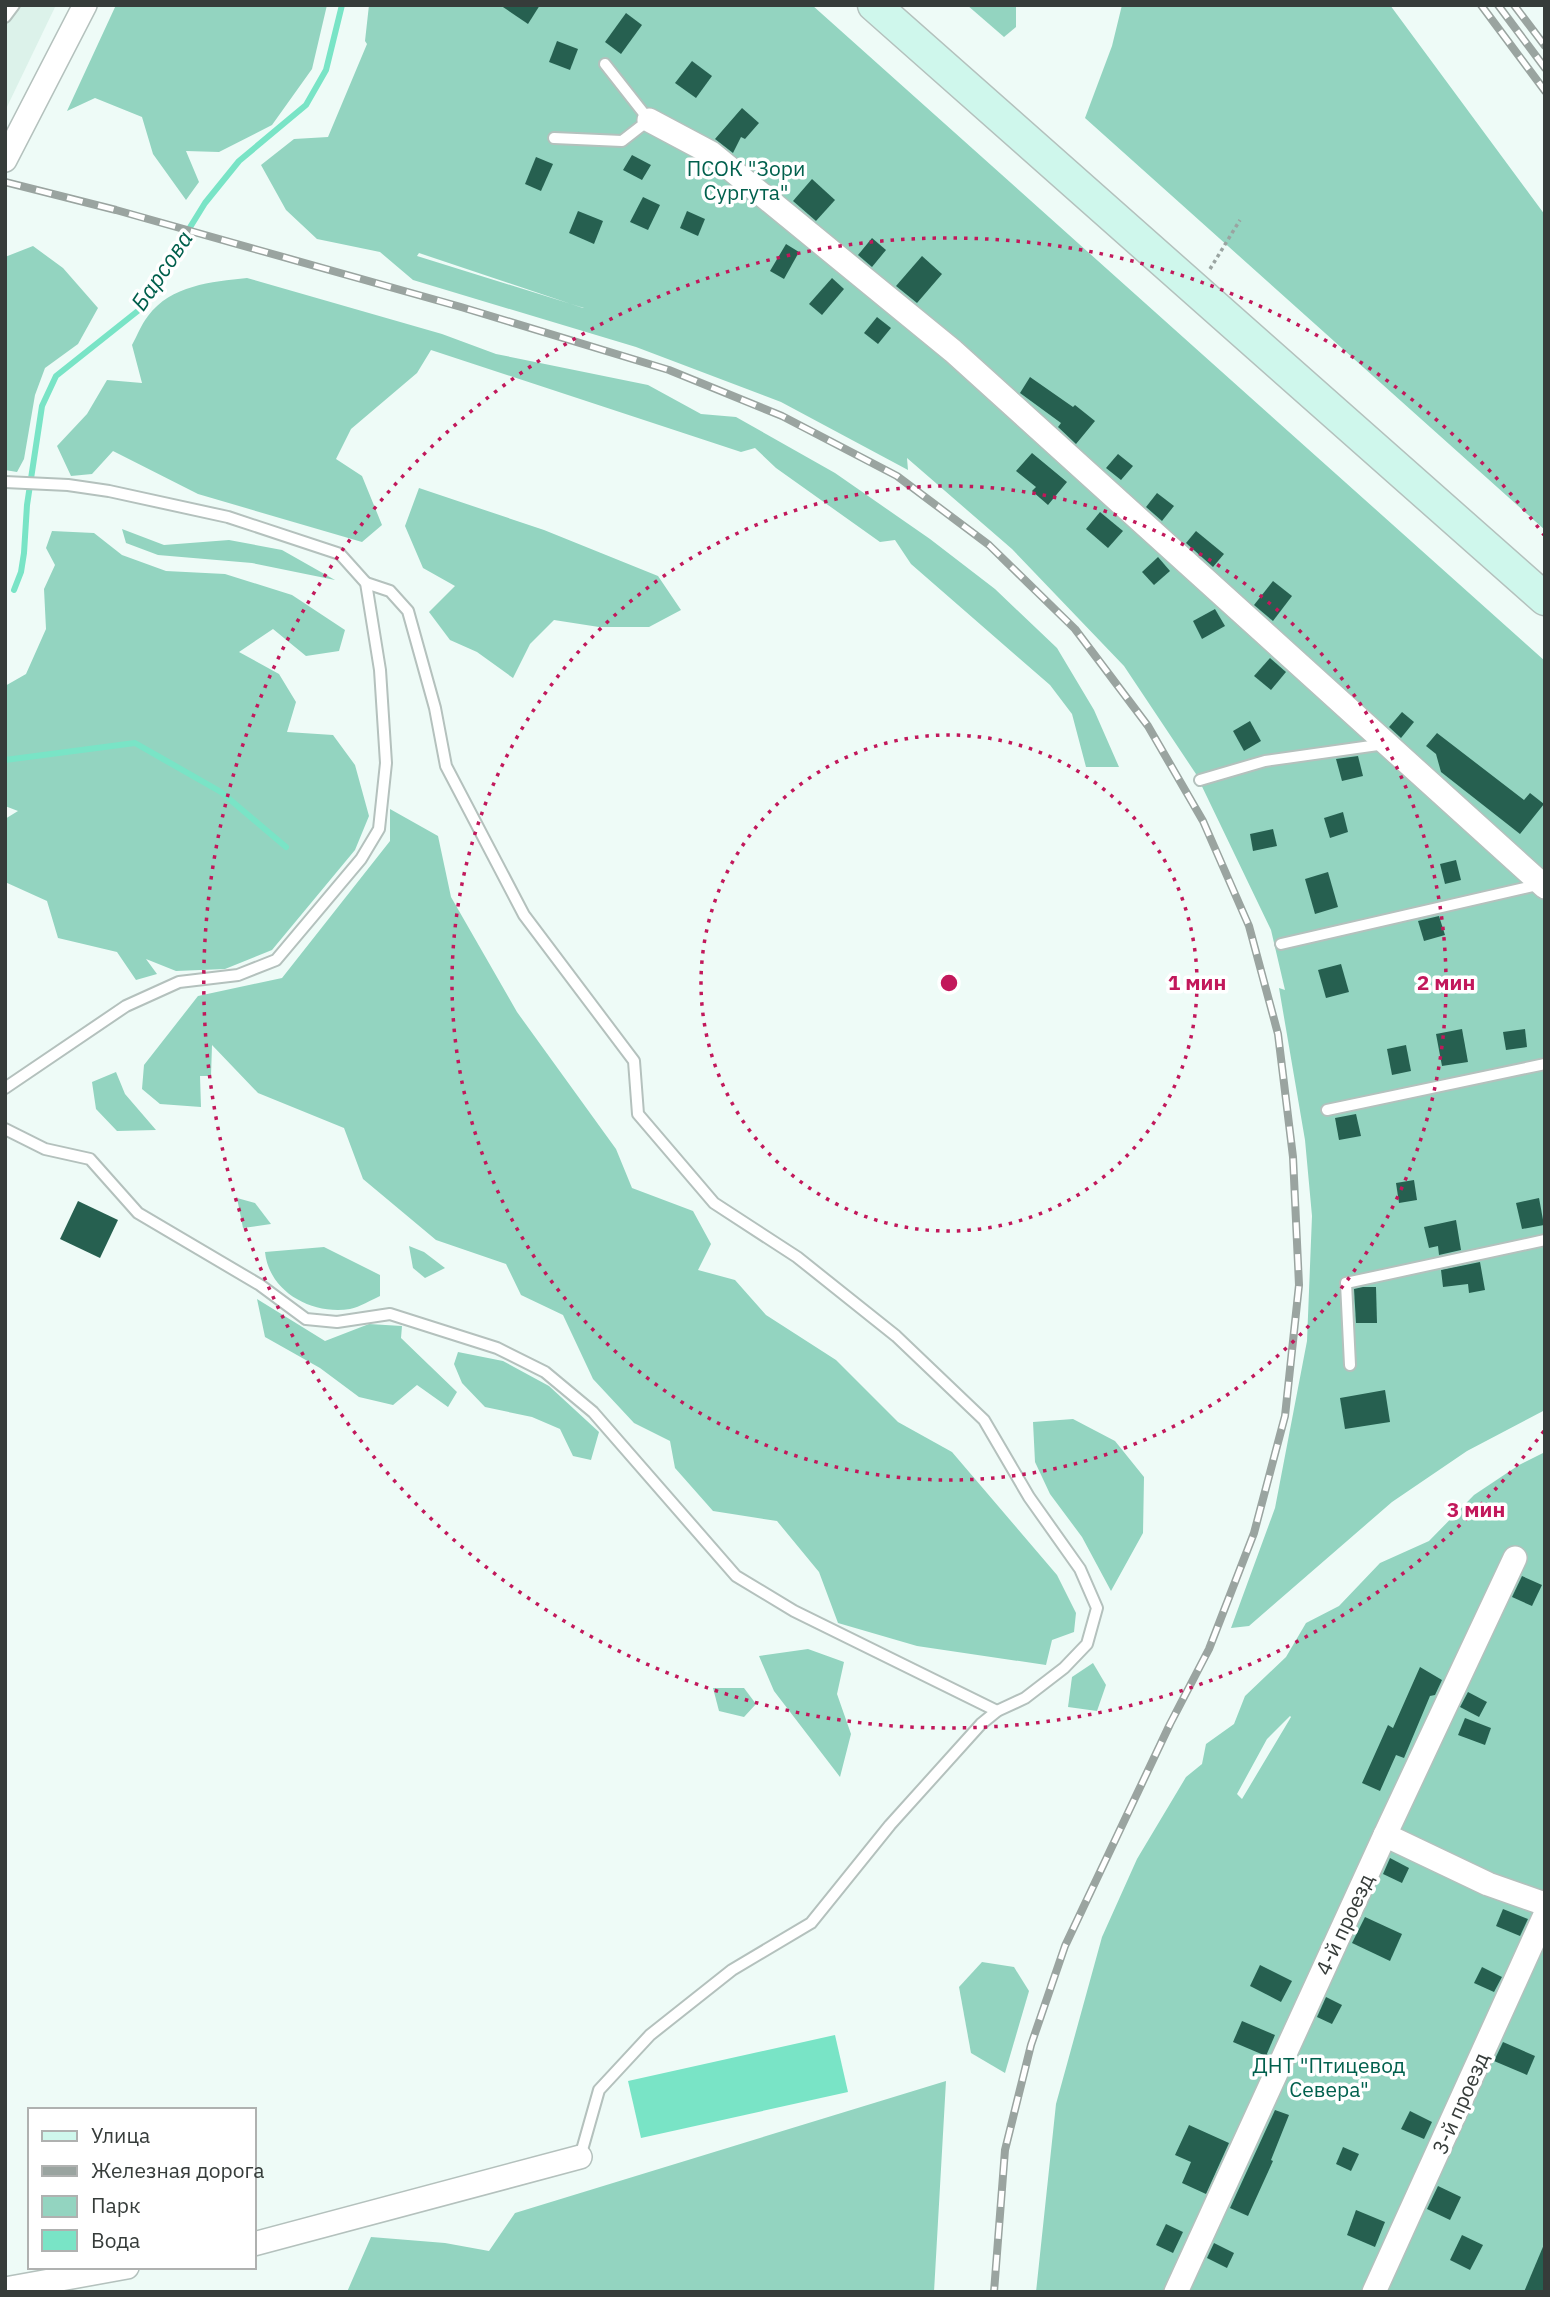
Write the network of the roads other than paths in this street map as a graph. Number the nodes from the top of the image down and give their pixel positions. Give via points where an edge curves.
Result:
1 (14, 5) edge
2 (85, 5) edge
3 (874, 5) edge
4 (5, 17) edge
5 (605, 64) dead end
6 (649, 120) junction
7 (554, 138) dead end
8 (5, 160) edge
9 (5, 482) edge
10 (366, 583) junction
11 (1545, 598) edge
12 (1385, 744) junction
13 (1200, 780) dead end
14 (1543, 886) edge
15 (1281, 944) dead end
16 (1545, 1065) edge
17 (5, 1088) edge
18 (1327, 1110) dead end
19 (5, 1129) edge
20 (1545, 1240) edge
21 (1350, 1365) dead end
22 (1515, 1558) dead end
23 (997, 1711) junction
24 (1385, 1835) junction
25 (1545, 1904) edge
26 (1545, 1915) edge
27 (580, 2157) joint
28 (256, 2243) edge
29 (116, 2269) edge
30 (5, 2289) edge
31 (1176, 2292) edge
32 (1374, 2292) edge

1 - 4 lane
2 - 8 street
3 - 11 main road
5 - 6 lane
6 - 7 lane via 622,141
6 - 12 street via 711,153 953,351
9 - 10 lane via 109,491 228,517 340,554
10 - 17 lane via 380,670 386,763 379,829 361,859 276,960 238,975 179,982 126,1006
10 - 23 lane via 390,591 408,611 446,766 524,915 634,1061 638,1114 714,1203 797,1257 896,1336 984,1420 1029,1497 1080,1569 1097,1608 1087,1644 1024,1698
12 - 13 lane via 1265,761
12 - 14 street
14 - 15 lane
16 - 18 lane
19 - 23 lane via 45,1149 90,1159 138,1213 260,1285 306,1319 337,1322 390,1314 497,1348 545,1372 593,1412 736,1576 794,1611
20 - 21 lane via 1346,1283
22 - 24 street, 4-й проезд
23 - 27 lane via 890,1825 811,1923 732,1970 641,2044 598,2090
24 - 25 street via 1488,1884
24 - 31 street, 4-й проезд
26 - 32 street, 3-й проезд
27 - 28 street
29 - 30 street

